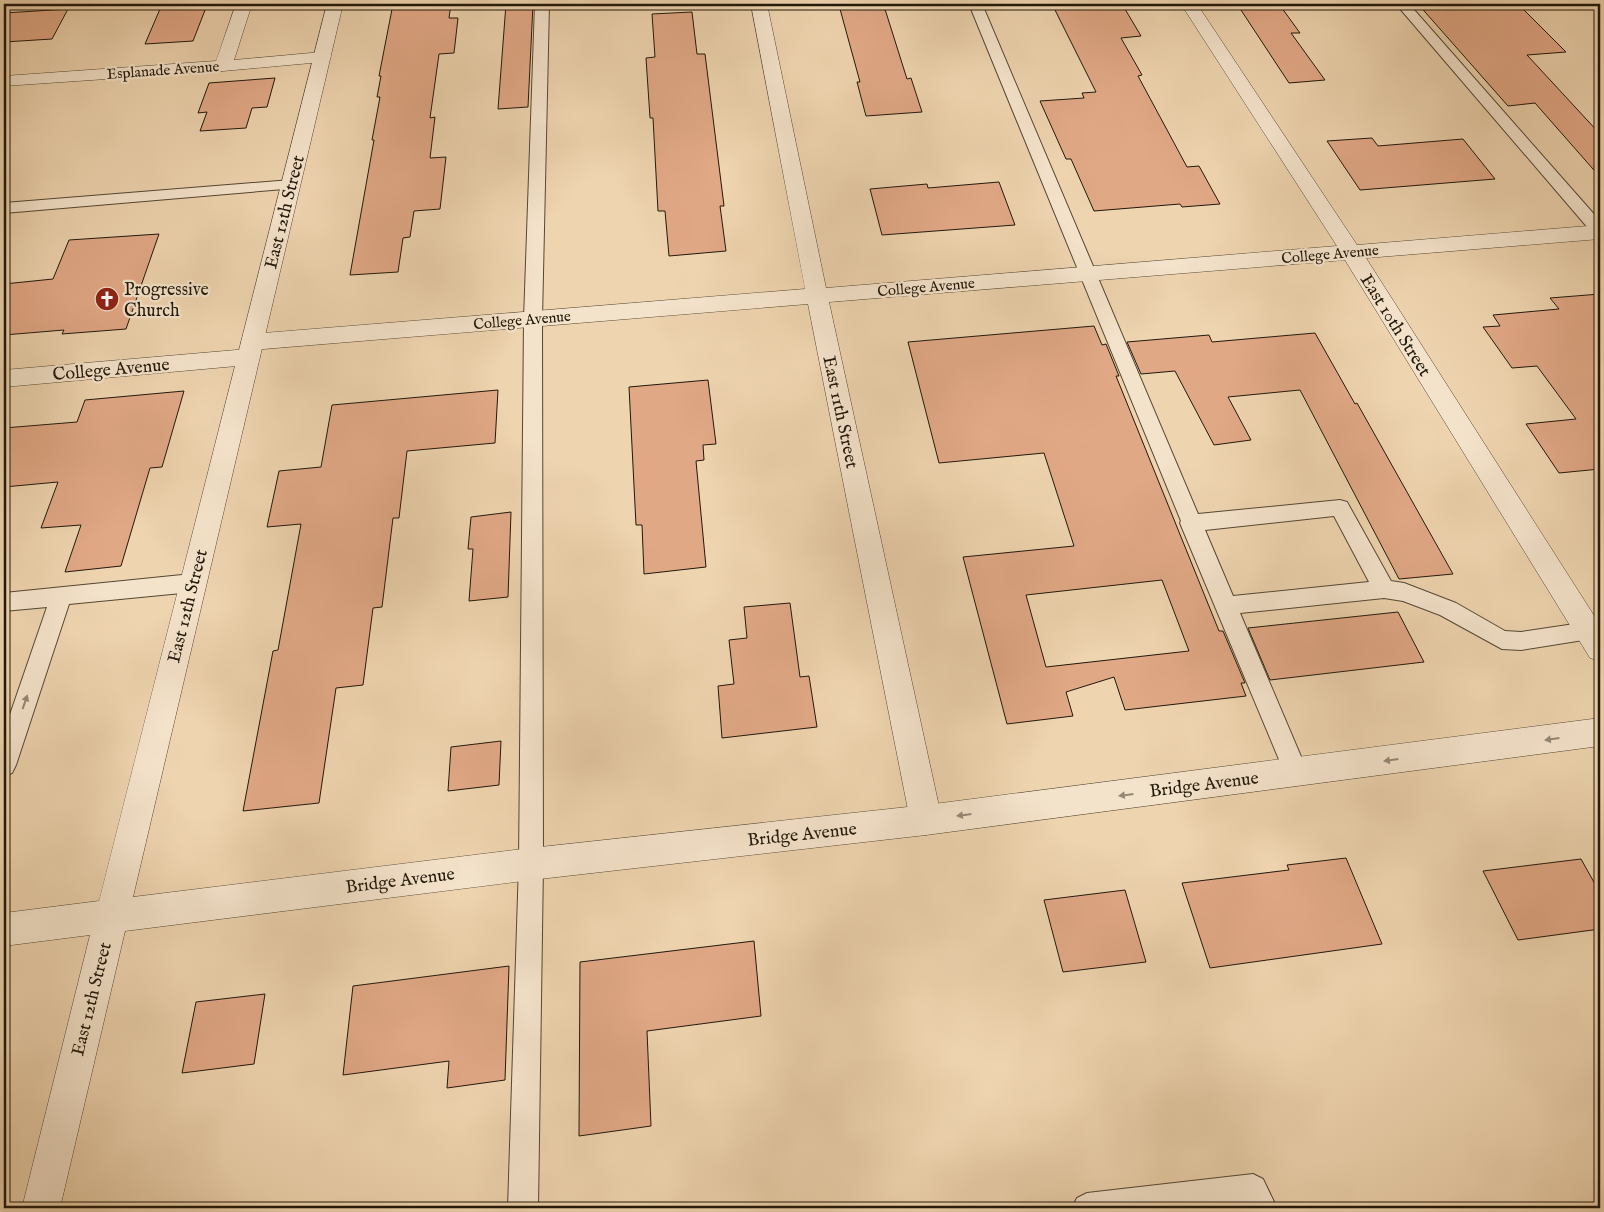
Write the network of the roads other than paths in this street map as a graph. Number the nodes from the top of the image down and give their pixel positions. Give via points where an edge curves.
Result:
1 (244, 4) edge
2 (335, 4) edge
3 (542, 4) edge
4 (759, 4) edge
5 (975, 4) edge
6 (1189, 4) edge
7 (1402, 4) edge
8 (322, 57) junction
9 (223, 66) junction
10 (4, 81) edge
11 (290, 185) junction
12 (4, 208) edge
13 (1600, 231) edge
14 (1351, 252) junction
15 (1087, 274) junction
16 (817, 296) junction
17 (533, 319) junction
18 (250, 349) junction
19 (4, 378) edge
20 (1190, 523) junction
21 (192, 582) junction
22 (1384, 589) junction
23 (61, 596) junction
24 (4, 602) edge
25 (1226, 606) junction
26 (1594, 640) edge
27 (1600, 732) edge
28 (4, 765) edge
29 (1296, 772) junction
30 (926, 820) junction
31 (531, 864) junction
32 (112, 914) junction
33 (4, 928) edge
34 (41, 1208) edge
35 (523, 1208) edge
36 (1087, 1208) edge
37 (1262, 1208) edge

1 - 9 street
2 - 8 street, East 12th Street
3 - 17 lane
4 - 16 street, East 11th Street
5 - 15 lane
6 - 14 street, East 10th Street
7 - 13 lane
8 - 9 street, Esplanade Avenue
8 - 11 street, East 12th Street
9 - 10 street, Esplanade Avenue
11 - 12 lane
11 - 18 street, East 12th Street
13 - 14 street, College Avenue
14 - 15 street, College Avenue
14 - 26 street, East 10th Street
15 - 16 street, College Avenue
15 - 20 lane
16 - 17 street, College Avenue
16 - 30 street, East 11th Street
17 - 18 street, College Avenue
17 - 31 lane
18 - 19 street, College Avenue
18 - 21 street, East 12th Street
20 - 22 lane via 1340,508
20 - 25 lane
21 - 23 lane
21 - 32 street, East 12th Street
22 - 25 lane
22 - 26 lane via 1404,592 1448,609 1502,640
23 - 24 lane
28 -> 23 lane
25 - 29 lane
27 -> 29 street, Bridge Avenue
29 -> 30 street, Bridge Avenue
30 - 31 street, Bridge Avenue
31 - 32 street, Bridge Avenue
31 - 35 lane
32 - 33 street, Bridge Avenue
32 - 34 street, East 12th Street
36 - 37 lane via 1253,1189

